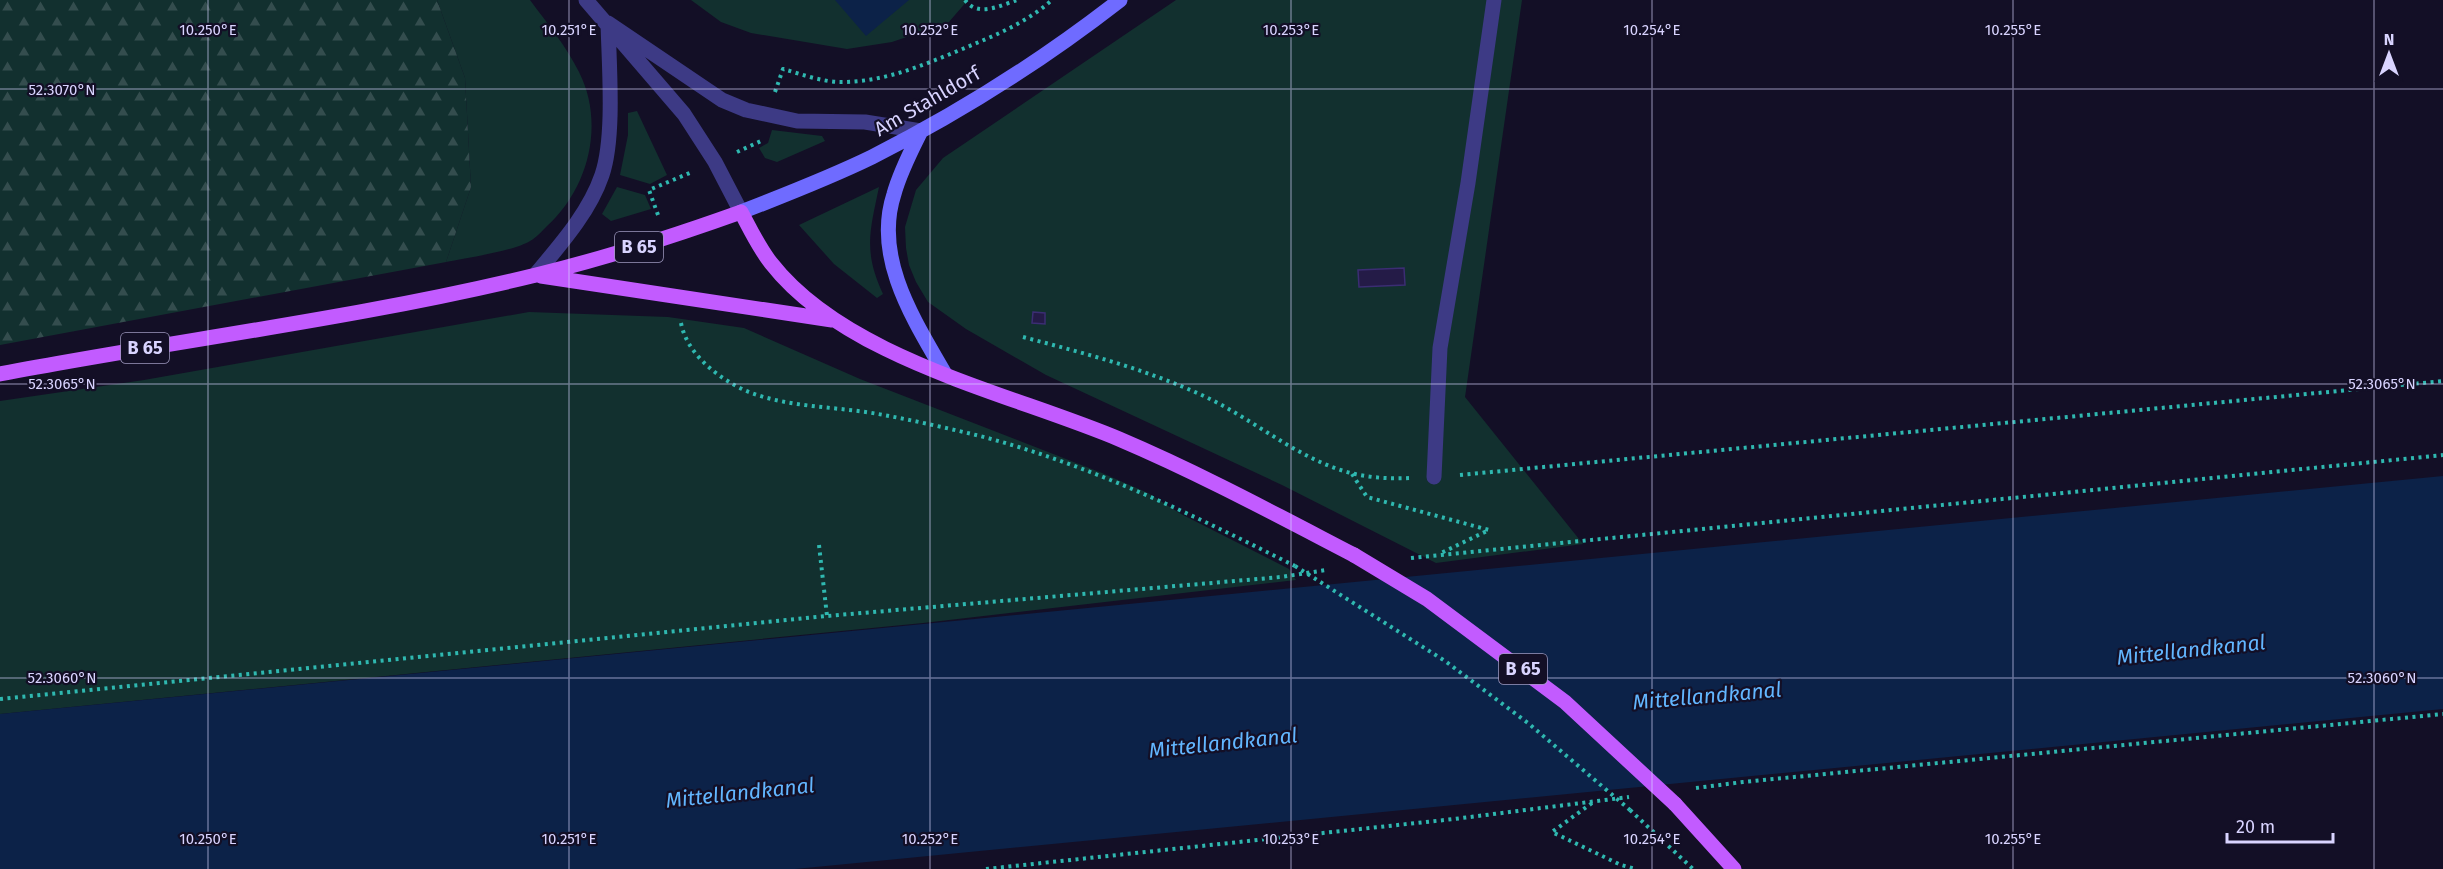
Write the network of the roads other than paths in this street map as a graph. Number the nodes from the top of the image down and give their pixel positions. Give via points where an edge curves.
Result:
1 (586, 0) edge
2 (1120, 0) edge
3 (1494, 0) edge
4 (608, 23) junction
5 (921, 131) junction
6 (741, 213) junction
7 (536, 275) junction
8 (835, 321) junction
9 (0, 374) edge
10 (945, 374) junction
11 (1434, 477) road end
12 (1734, 869) edge

1 - 4 street
2 - 5 main road, Am Stahldorf via 1062,45
3 - 11 street via 1440,348
4 - 5 street via 722,100 746,110 798,121 865,122
4 - 6 street via 684,114
4 - 7 street via 608,149 602,175 573,227
5 - 6 main road, Am Stahldorf
5 - 10 main road via 893,196 890,254 912,316
6 - 7 main road, B 65
6 - 8 main road, B 65 via 771,263 796,290
7 - 8 main road, B 65
7 - 9 main road, B 65 via 290,324
8 - 10 main road, B 65 via 877,346
10 - 12 main road, B 65, bridge via 1117,439 1207,479 1354,555 1427,599 1565,702 1675,804

